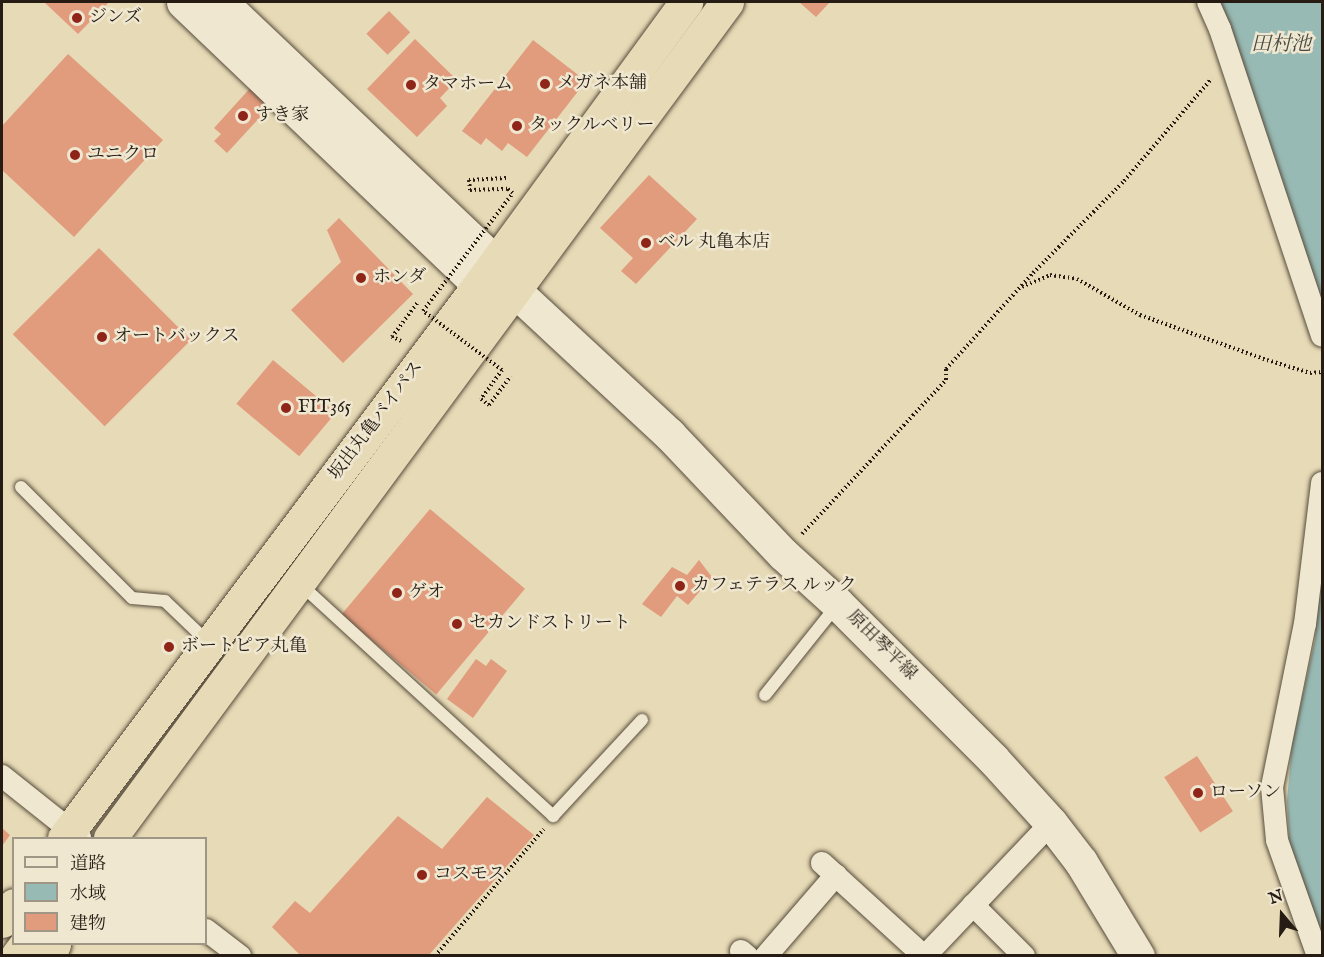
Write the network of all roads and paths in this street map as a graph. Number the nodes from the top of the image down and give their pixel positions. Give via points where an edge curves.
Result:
1 (183, 2) edge
2 (221, 2) edge
3 (686, 2) edge
4 (727, 2) edge
5 (1208, 2) edge
6 (1214, 71) dead end
7 (506, 178) dead end
8 (487, 273) junction
9 (1018, 289) junction
10 (513, 290) junction
11 (418, 302) dead end
12 (1323, 335) edge
13 (400, 342) dead end
14 (1323, 372) edge
15 (511, 376) dead end
16 (1323, 483) edge
17 (21, 487) dead end
18 (783, 554) junction
19 (299, 584) junction
20 (838, 604) junction
21 (210, 644) junction
22 (765, 695) dead end
23 (642, 720) dead end
24 (2, 776) edge
25 (553, 816) junction
26 (1051, 823) junction
27 (72, 836) edge
28 (111, 837) edge
29 (973, 905) junction
30 (12, 908) edge
31 (2, 921) edge
32 (207, 931) edge
33 (51, 945) edge
34 (25, 953) edge
35 (240, 956) edge
36 (435, 956) edge
37 (766, 956) edge
38 (925, 956) edge
39 (1024, 956) edge
40 (1138, 956) edge
41 (1318, 956) edge

1 - 8 main road
2 - 8 main road
3 - 8 highway, 坂出丸亀バイパス
4 - 10 highway, 坂出丸亀バイパス
5 - 12 street
6 - 9 path via 1211,80 1124,181
7 - 15 path, bridge via 469,180 470,190 508,189 513,193 423,311 502,370 481,399 489,405
8 - 10 main road
8 - 21 highway, 坂出丸亀バイパス
9 - 14 path via 1050,275 1077,279 1140,315 1267,360 1310,373
9 - 18 path via 946,369 946,380
10 - 18 main road, 原田琴平線 via 669,434
10 - 19 highway, 坂出丸亀バイパス
11 - 13 path via 392,337
16 - 41 street via 1305,624 1272,787 1276,840
17 - 21 lane via 132,598 165,601
18 - 20 main road, 原田琴平線
19 - 25 lane
19 - 28 highway, 坂出丸亀バイパス
20 - 22 lane
20 - 26 main road, 原田琴平線 via 993,759
21 - 27 highway, 坂出丸亀バイパス
23 - 25 lane
24 - 27 street
25 - 36 path
26 - 29 street
26 - 40 main road, 原田琴平線 via 1081,862
29 - 38 street
29 - 39 street
30 - 31 highway
32 - 35 street
33 - 34 highway
37 - 38 street via 829,869

